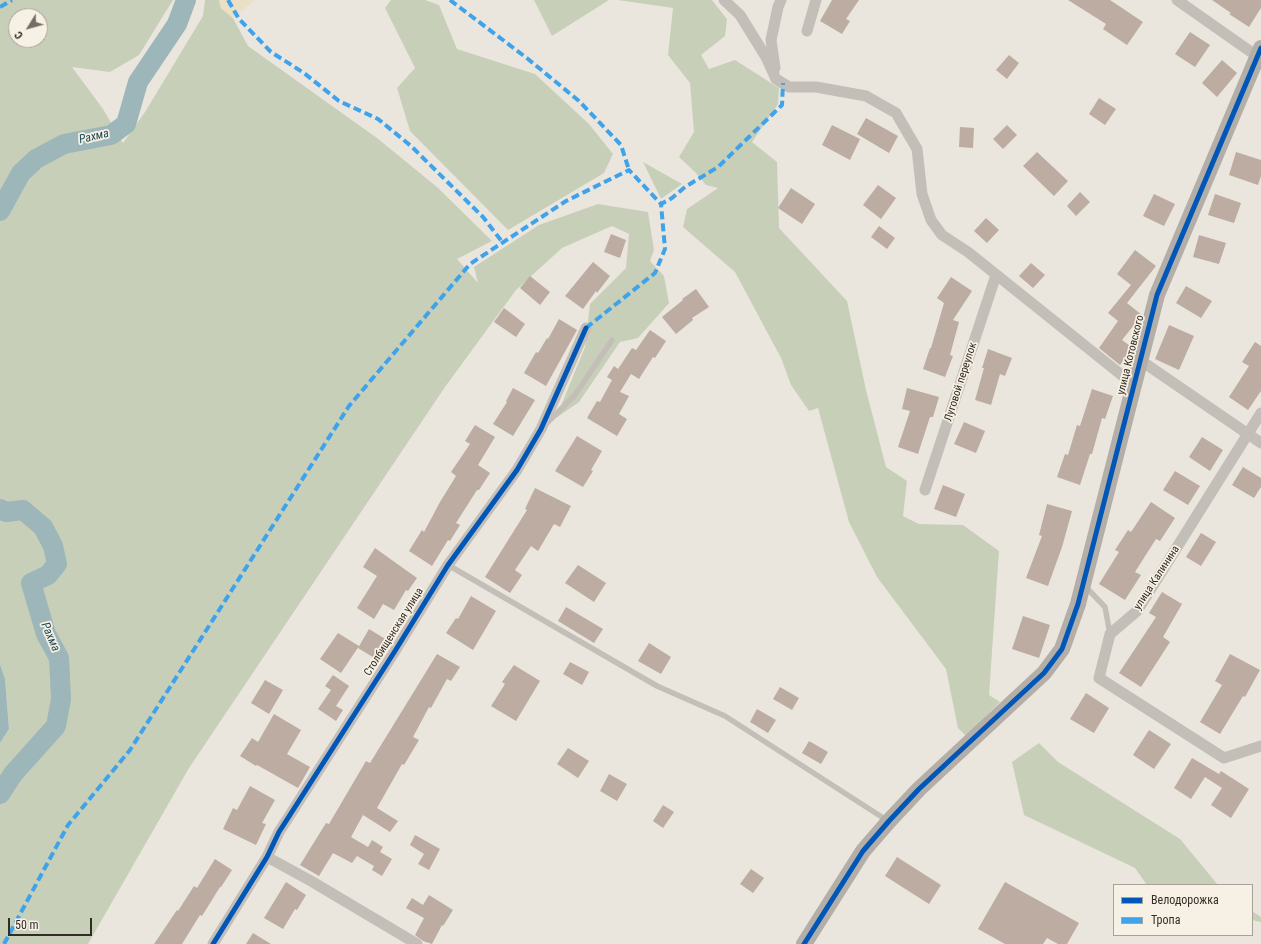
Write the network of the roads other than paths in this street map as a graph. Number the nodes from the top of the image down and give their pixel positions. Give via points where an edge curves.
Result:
1 (724, 0) edge
2 (781, 0) edge
3 (816, 0) edge
4 (1177, 0) edge
5 (807, 31) dead end
6 (1260, 55) edge
7 (776, 79) junction
8 (996, 275) junction
9 (586, 328) dead end
10 (612, 340) dead end
11 (1140, 360) junction
12 (1134, 385) junction
13 (1261, 413) edge
14 (541, 429) junction
15 (1248, 434) junction
16 (1261, 443) edge
17 (925, 490) dead end
18 (448, 565) junction
19 (1083, 584) junction
20 (1110, 634) junction
21 (1261, 746) edge
22 (888, 821) junction
23 (267, 857) junction
24 (213, 944) edge
25 (417, 944) edge
26 (804, 944) edge

1 - 7 street via 740,15
2 - 7 street via 771,40
3 - 5 street
4 - 6 street
6 - 11 street, улица Котовского via 1157,295
7 - 8 street via 789,87 816,87 866,96 896,113 917,149 922,194 931,220 942,235
8 - 12 street
8 - 17 street, Луговой переулок
9 - 14 street, Столбищенская улица
10 - 14 lane via 575,395
11 - 12 street, улица Котовского
11 - 15 street
12 - 19 street, улица Котовского
13 - 15 street, улица Калинина
14 - 18 street, Столбищенская улица via 517,470
15 - 16 street
15 - 20 street, улица Калинина via 1138,612
18 - 22 lane via 658,686 725,716
18 - 23 street, Столбищенская улица via 279,832
19 - 20 lane via 1105,607
19 - 22 street, улица Котовского via 1062,649 1044,673
20 - 21 street via 1099,678 1224,758
22 - 26 street, улица Котовского via 863,851
23 - 24 street, Столбищенская улица
23 - 25 street

